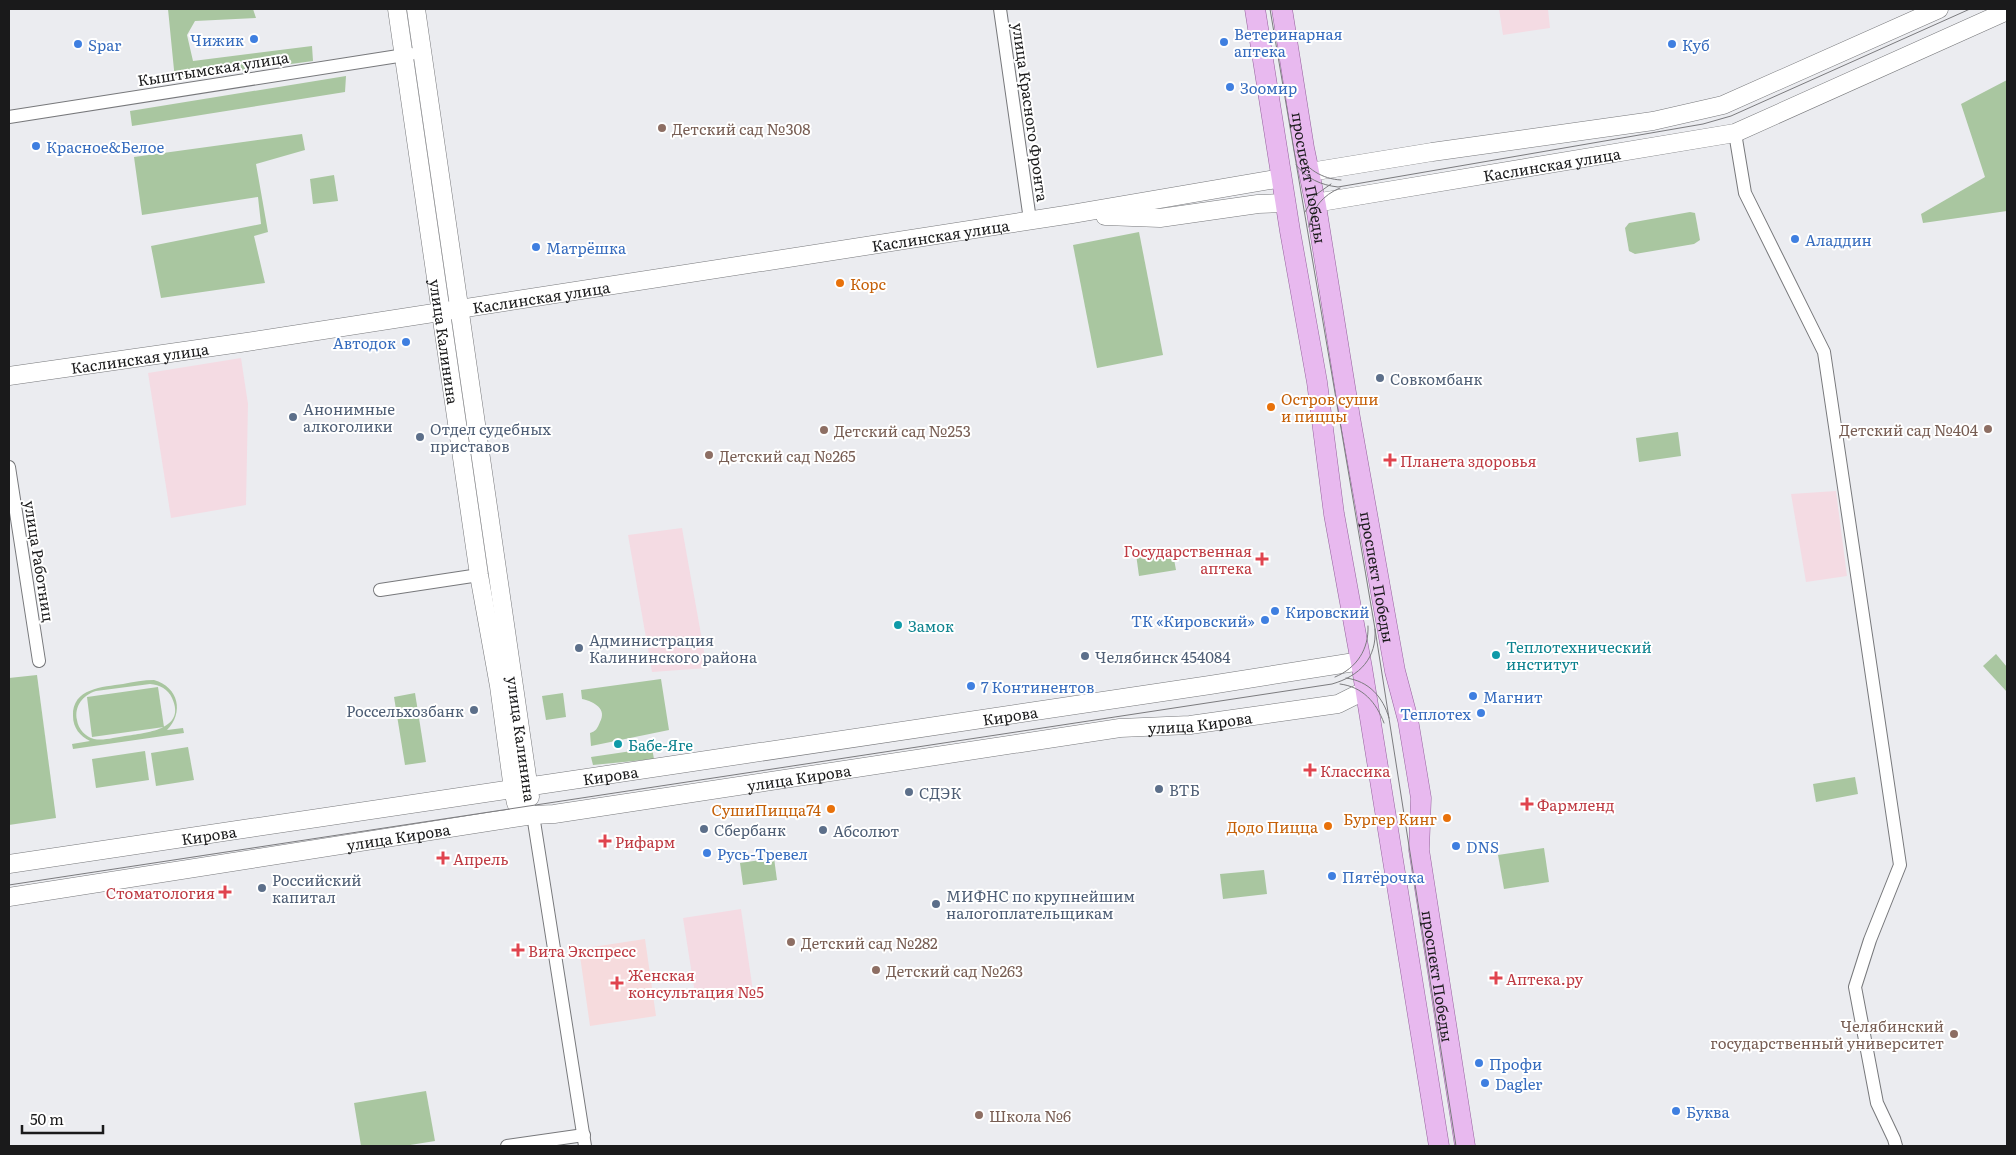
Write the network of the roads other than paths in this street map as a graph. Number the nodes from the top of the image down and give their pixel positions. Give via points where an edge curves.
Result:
1 (397, 9) edge
2 (416, 9) edge
3 (1000, 9) edge
4 (1255, 9) edge
5 (1282, 9) edge
6 (1939, 9) edge
7 (2007, 11) edge
8 (422, 53) junction
9 (404, 55) junction
10 (9, 117) edge
11 (1735, 133) junction
12 (1310, 172) junction
13 (1282, 178) junction
14 (1286, 203) junction
15 (1315, 203) junction
16 (1072, 214) junction
17 (1030, 220) junction
18 (459, 308) junction
19 (441, 311) junction
20 (9, 376) edge
21 (9, 467) edge
22 (479, 575) junction
23 (380, 590) dead end
24 (39, 661) dead end
25 (1361, 661) junction
26 (1395, 671) junction
27 (1366, 690) junction
28 (521, 788) junction
29 (533, 815) junction
30 (9, 864) edge
31 (9, 897) edge
32 (584, 1141) edge
33 (507, 1146) edge
34 (1439, 1146) edge
35 (1465, 1146) edge
36 (1896, 1146) edge

1 - 9 main road, улица Калинина
2 - 8 main road, улица Калинина
3 - 17 street, улица Красного Фронта
4 - 13 main road, проспект Победы
5 - 12 main road, проспект Победы
6 - 12 main road, Каслинская улица via 1723,105 1653,121
7 - 11 main road, Каслинская улица
8 - 9 street, Кыштымская улица
8 - 18 main road, улица Калинина
9 - 10 street, Кыштымская улица
9 - 19 main road, улица Калинина
11 - 15 main road, Каслинская улица
11 - 36 street via 1745,193 1824,352 1900,865 1855,987 1877,1103
12 - 13 main road, Каслинская улица
12 - 15 main road, проспект Победы
13 - 14 main road, проспект Победы
13 - 16 main road, Каслинская улица
14 - 15 main road, Каслинская улица
14 - 16 main road, Каслинская улица via 1160,218
14 - 25 main road, проспект Победы via 1317,382 1334,514
15 - 26 main road, проспект Победы
16 - 17 main road, Каслинская улица
17 - 18 main road, Каслинская улица
18 - 19 main road, Каслинская улица
18 - 28 main road, улица Калинина
19 - 20 main road, Каслинская улица
19 - 22 main road, улица Калинина
21 - 24 street, улица Работниц
22 - 23 street
22 - 28 main road, улица Калинина
25 - 26 main road
25 - 27 main road, проспект Победы
25 - 28 main road, Кирова
26 - 27 main road, улица Кирова
26 - 35 main road, проспект Победы via 1408,720 1421,798 1419,850
27 - 29 main road, улица Кирова via 1338,704 1190,725 1120,728
27 - 34 main road, проспект Победы
28 - 29 main road, улица Калинина
28 - 30 main road, Кирова
29 - 31 main road, улица Кирова
29 - 32 street, улица Калинина
32 - 33 street

